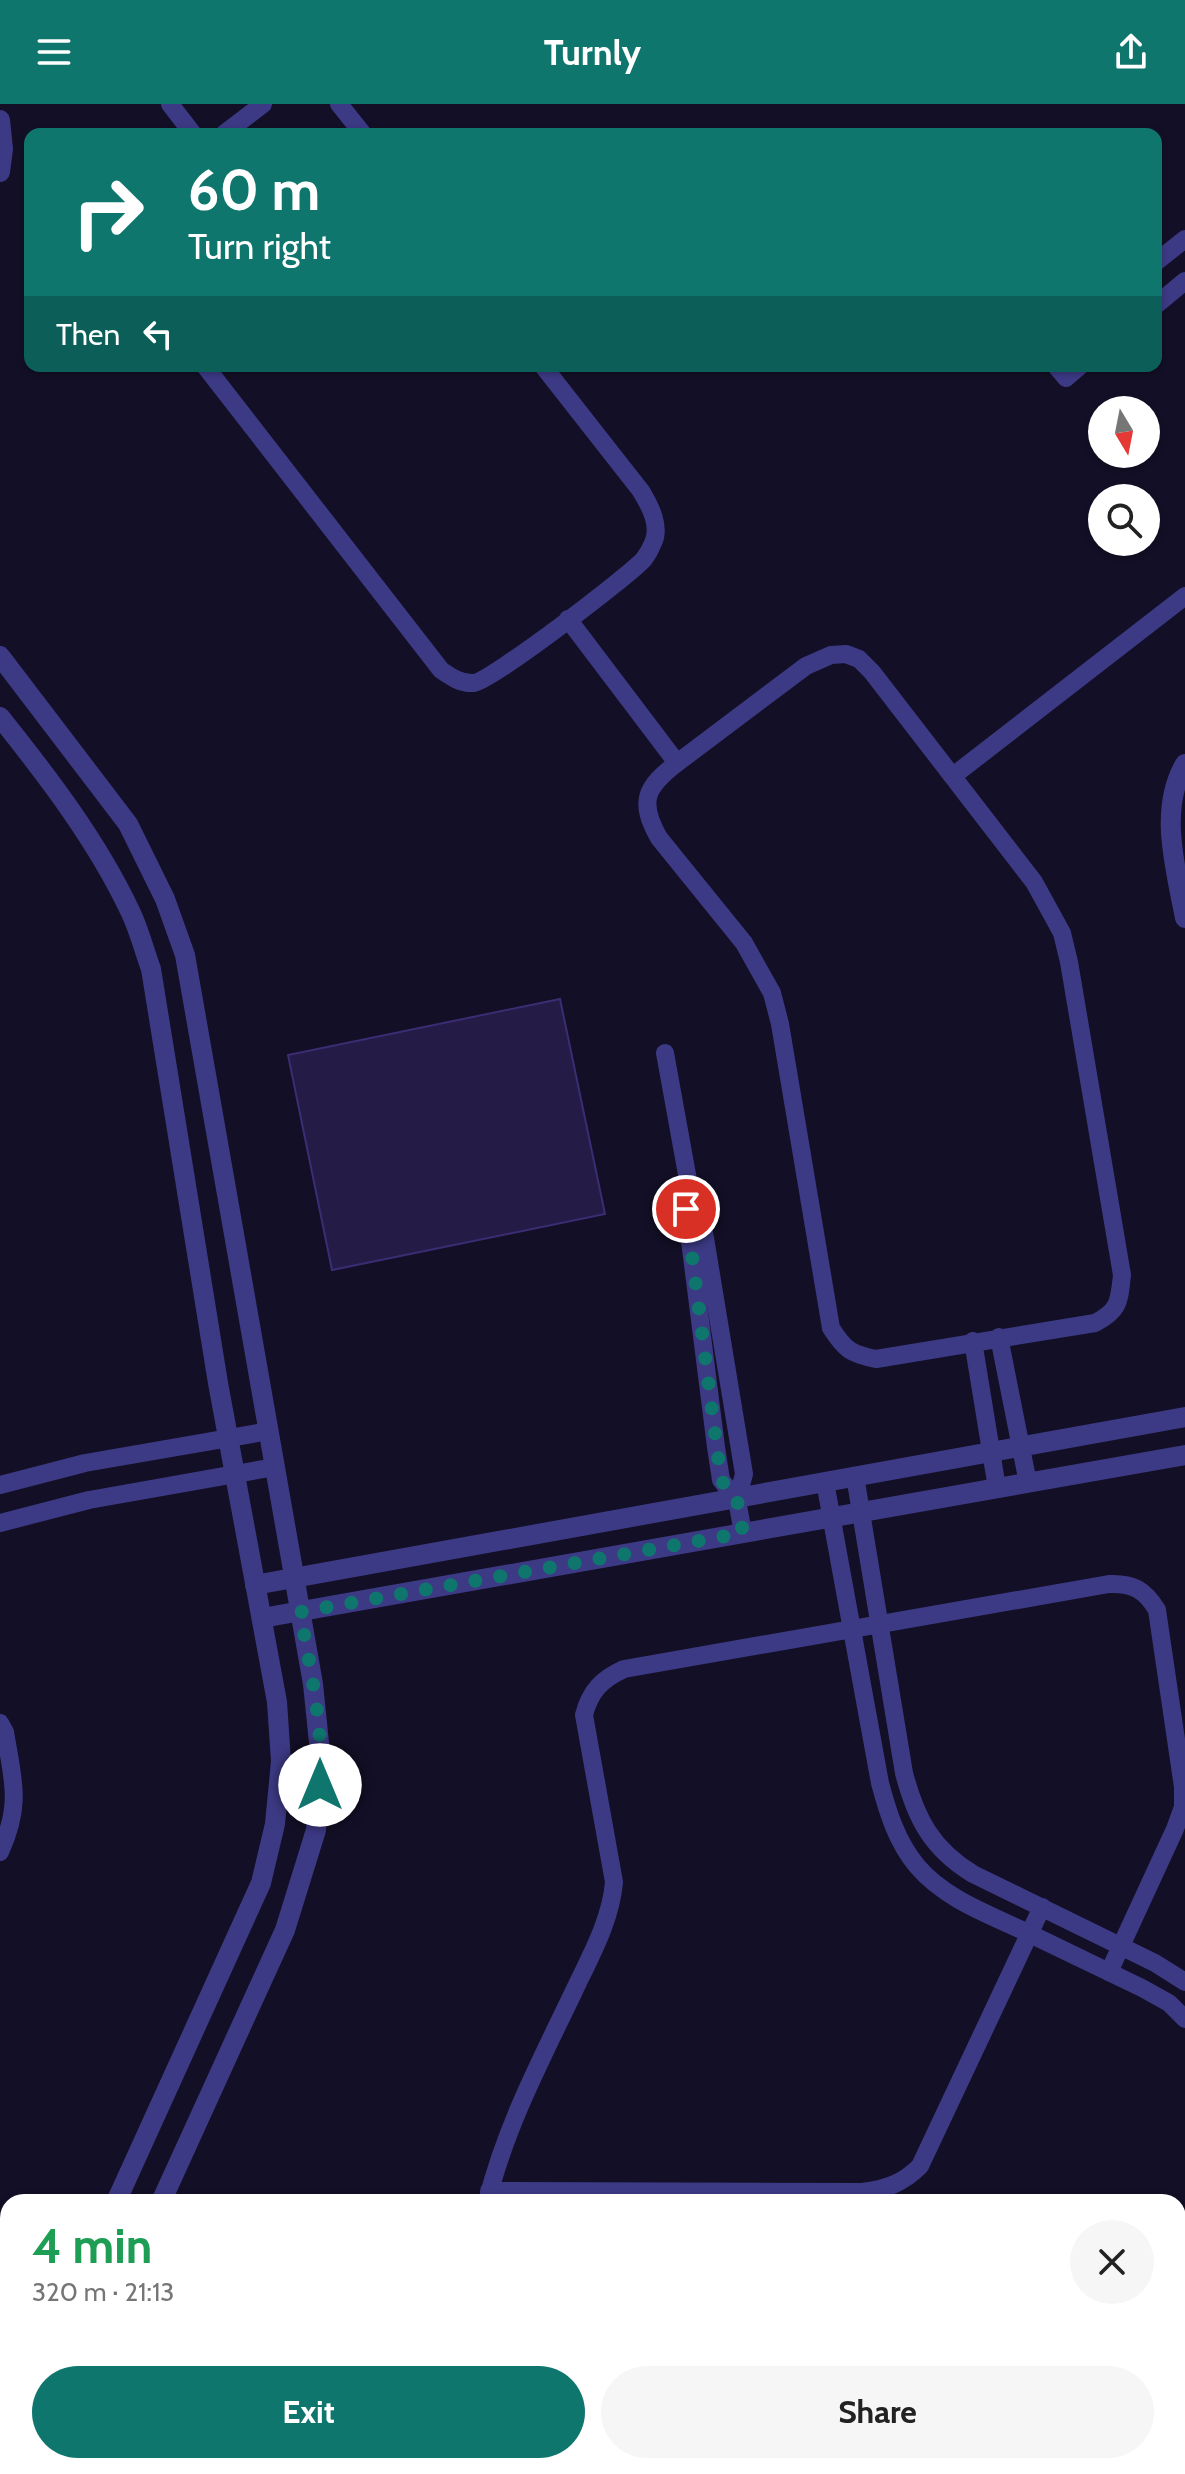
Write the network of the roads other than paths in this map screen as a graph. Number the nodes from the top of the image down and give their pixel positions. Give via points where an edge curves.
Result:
1 (170, 104) edge
2 (263, 104) edge
3 (339, 104) edge
4 (0, 120) edge
5 (188, 128) edge
6 (232, 128) edge
7 (358, 128) edge
8 (0, 172) edge
9 (1185, 239) edge
10 (1162, 257) edge
11 (1185, 281) edge
12 (1162, 300) edge
13 (210, 372) edge
14 (548, 372) edge
15 (1185, 596) edge
16 (568, 619) junction
17 (0, 656) edge
18 (0, 717) edge
19 (677, 763) junction
20 (1185, 764) edge
21 (953, 776) junction
22 (1185, 918) edge
23 (665, 1053) dead end
24 (999, 1337) junction
25 (973, 1341) junction
26 (1185, 1417) edge
27 (269, 1431) junction
28 (228, 1438) junction
29 (1021, 1447) junction
30 (991, 1452) junction
31 (1185, 1455) edge
32 (275, 1467) junction
33 (235, 1474) junction
34 (855, 1476) junction
35 (825, 1482) junction
36 (1028, 1483) junction
37 (0, 1485) edge
38 (997, 1488) junction
39 (737, 1500) junction
40 (861, 1512) junction
41 (831, 1518) junction
42 (0, 1523) edge
43 (743, 1533) junction
44 (294, 1577) junction
45 (255, 1585) junction
46 (300, 1612) junction
47 (262, 1618) junction
48 (880, 1624) junction
49 (852, 1629) junction
50 (0, 1723) edge
51 (0, 1852) edge
52 (1042, 1907) junction
53 (1029, 1934) junction
54 (1121, 1946) junction
55 (1109, 1972) junction
56 (1185, 1982) edge
57 (1185, 2019) edge
58 (120, 2194) edge
59 (165, 2194) edge
60 (489, 2194) edge
61 (712, 2194) edge

1 - 5 street
2 - 6 street
3 - 7 street
4 - 8 street
9 - 10 street
11 - 12 street
13 - 16 street via 441,670 459,682 483,680
14 - 16 street via 641,491 656,529 643,559
15 - 21 street
16 - 19 street
17 - 27 street via 128,824 165,899 185,955
18 - 28 street via 95,849 131,913 151,969
19 - 21 street via 806,666 846,654 872,672
19 - 25 street via 648,793 648,819 744,943 772,993 831,1328 855,1355 876,1359
20 - 22 street via 1171,821
21 - 24 street via 1034,882 1062,933 1122,1275 1112,1314 1095,1323
23 - 39 street via 688,1180 700,1208 744,1474
24 - 25 street
24 - 29 street
25 - 30 street
26 - 29 street
27 - 28 street
27 - 32 street
28 - 33 street
28 - 37 street via 85,1463
29 - 30 street
29 - 36 street
30 - 34 street
30 - 38 street
31 - 36 street
32 - 33 street
32 - 44 street
33 - 42 street via 89,1500
33 - 45 street
34 - 35 street
34 - 40 street
35 - 39 street
35 - 41 street
36 - 38 street
38 - 40 street
39 - 43 street
39 - 44 street
40 - 41 street
40 - 48 street
41 - 43 street
41 - 49 street
43 - 46 street
44 - 45 street
44 - 46 street
45 - 47 street
46 - 47 street
46 - 59 street via 321,1762 316,1830 285,1930
47 - 58 street via 281,1761 275,1824 261,1883
48 - 49 street
48 - 52 street via 904,1773 920,1819 951,1860
48 - 54 street via 1109,1584 1126,1584 1149,1597 1157,1610 1183,1807
49 - 53 street via 880,1783 898,1838 937,1886
49 - 60 street via 624,1669 595,1688 584,1715 613,1896 506,2136
50 - 51 street via 16,1801
52 - 53 street
52 - 54 street
53 - 55 street
53 - 61 street via 920,2166 905,2180 862,2192
54 - 55 street
54 - 56 street
55 - 57 street via 1169,2003

